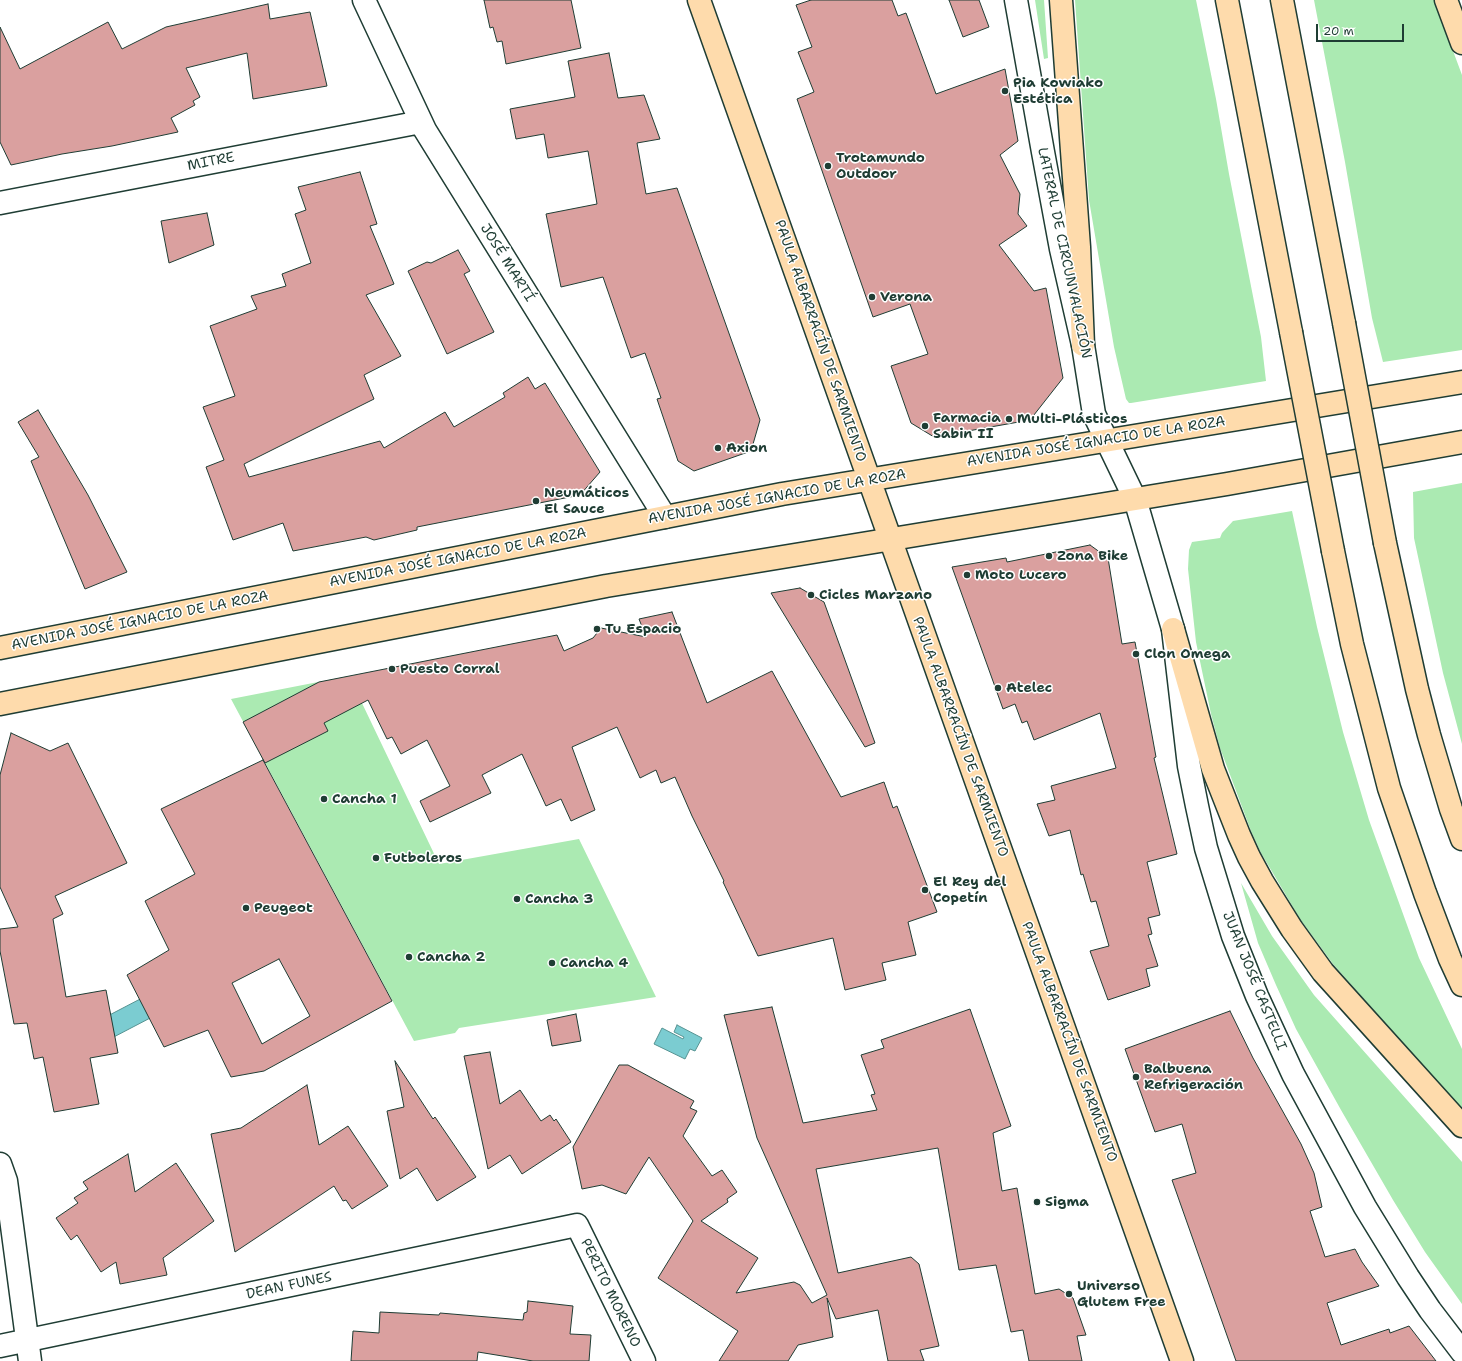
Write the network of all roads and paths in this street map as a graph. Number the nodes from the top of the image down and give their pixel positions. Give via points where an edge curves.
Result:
1 (364, 0) edge
2 (699, 0) edge
3 (1016, 0) edge
4 (1061, 0) edge
5 (1227, 0) edge
6 (1282, 0) edge
7 (1446, 0) edge
8 (1462, 43) edge
9 (421, 122) junction
10 (0, 203) edge
11 (1083, 345) junction
12 (1462, 382) edge
13 (1107, 440) junction
14 (1462, 442) edge
15 (869, 480) junction
16 (1135, 499) junction
17 (665, 517) junction
18 (890, 539) junction
19 (1173, 629) junction
20 (0, 648) edge
21 (0, 704) edge
22 (1462, 839) edge
23 (1462, 985) edge
24 (1462, 1126) edge
25 (0, 1164) edge
26 (577, 1225) joint
27 (0, 1346) edge
28 (29, 1351) edge
29 (1462, 1352) edge
30 (644, 1361) edge
31 (1182, 1361) edge

1 - 9 street, JOSÉ MARTÍ
2 - 15 main road, PAULA ALBARRACÍN DE SARMIENTO
3 - 11 street, LATERAL DE CIRCUNVALACIÓN via 1061,249
4 - 11 main road via 1079,247
5 - 23 main road, bridge via 1354,652 1389,788 1424,893
6 - 22 main road, bridge via 1405,638 1425,720
7 - 8 main road
9 - 10 street, MITRE
9 - 17 street, JOSÉ MARTÍ
11 - 13 street, LATERAL DE CIRCUNVALACIÓN via 1094,414
12 - 13 main road, AVENIDA JOSÉ IGNACIO DE LA ROZA
13 - 15 main road, AVENIDA JOSÉ IGNACIO DE LA ROZA
13 - 16 street, LATERAL DE CIRCUNVALACIÓN
14 - 16 main road
15 - 17 main road, AVENIDA JOSÉ IGNACIO DE LA ROZA
15 - 18 main road, PAULA ALBARRACÍN DE SARMIENTO
16 - 18 main road
16 - 19 street, JUAN JOSÉ CASTELLI
17 - 20 main road, AVENIDA JOSÉ IGNACIO DE LA ROZA
18 - 21 main road via 606,586
18 - 31 main road, PAULA ALBARRACÍN DE SARMIENTO
19 - 24 main road via 1200,728 1216,775 1239,835 1262,881 1323,972
19 - 29 street, JUAN JOSÉ CASTELLI via 1189,766 1206,848 1228,922 1252,983 1293,1074 1365,1207 1430,1310
25 - 28 street via 6,1181
26 - 28 street, DEAN FUNES
26 - 30 street, PERITO MORENO
27 - 28 street, DEAN FUNES

